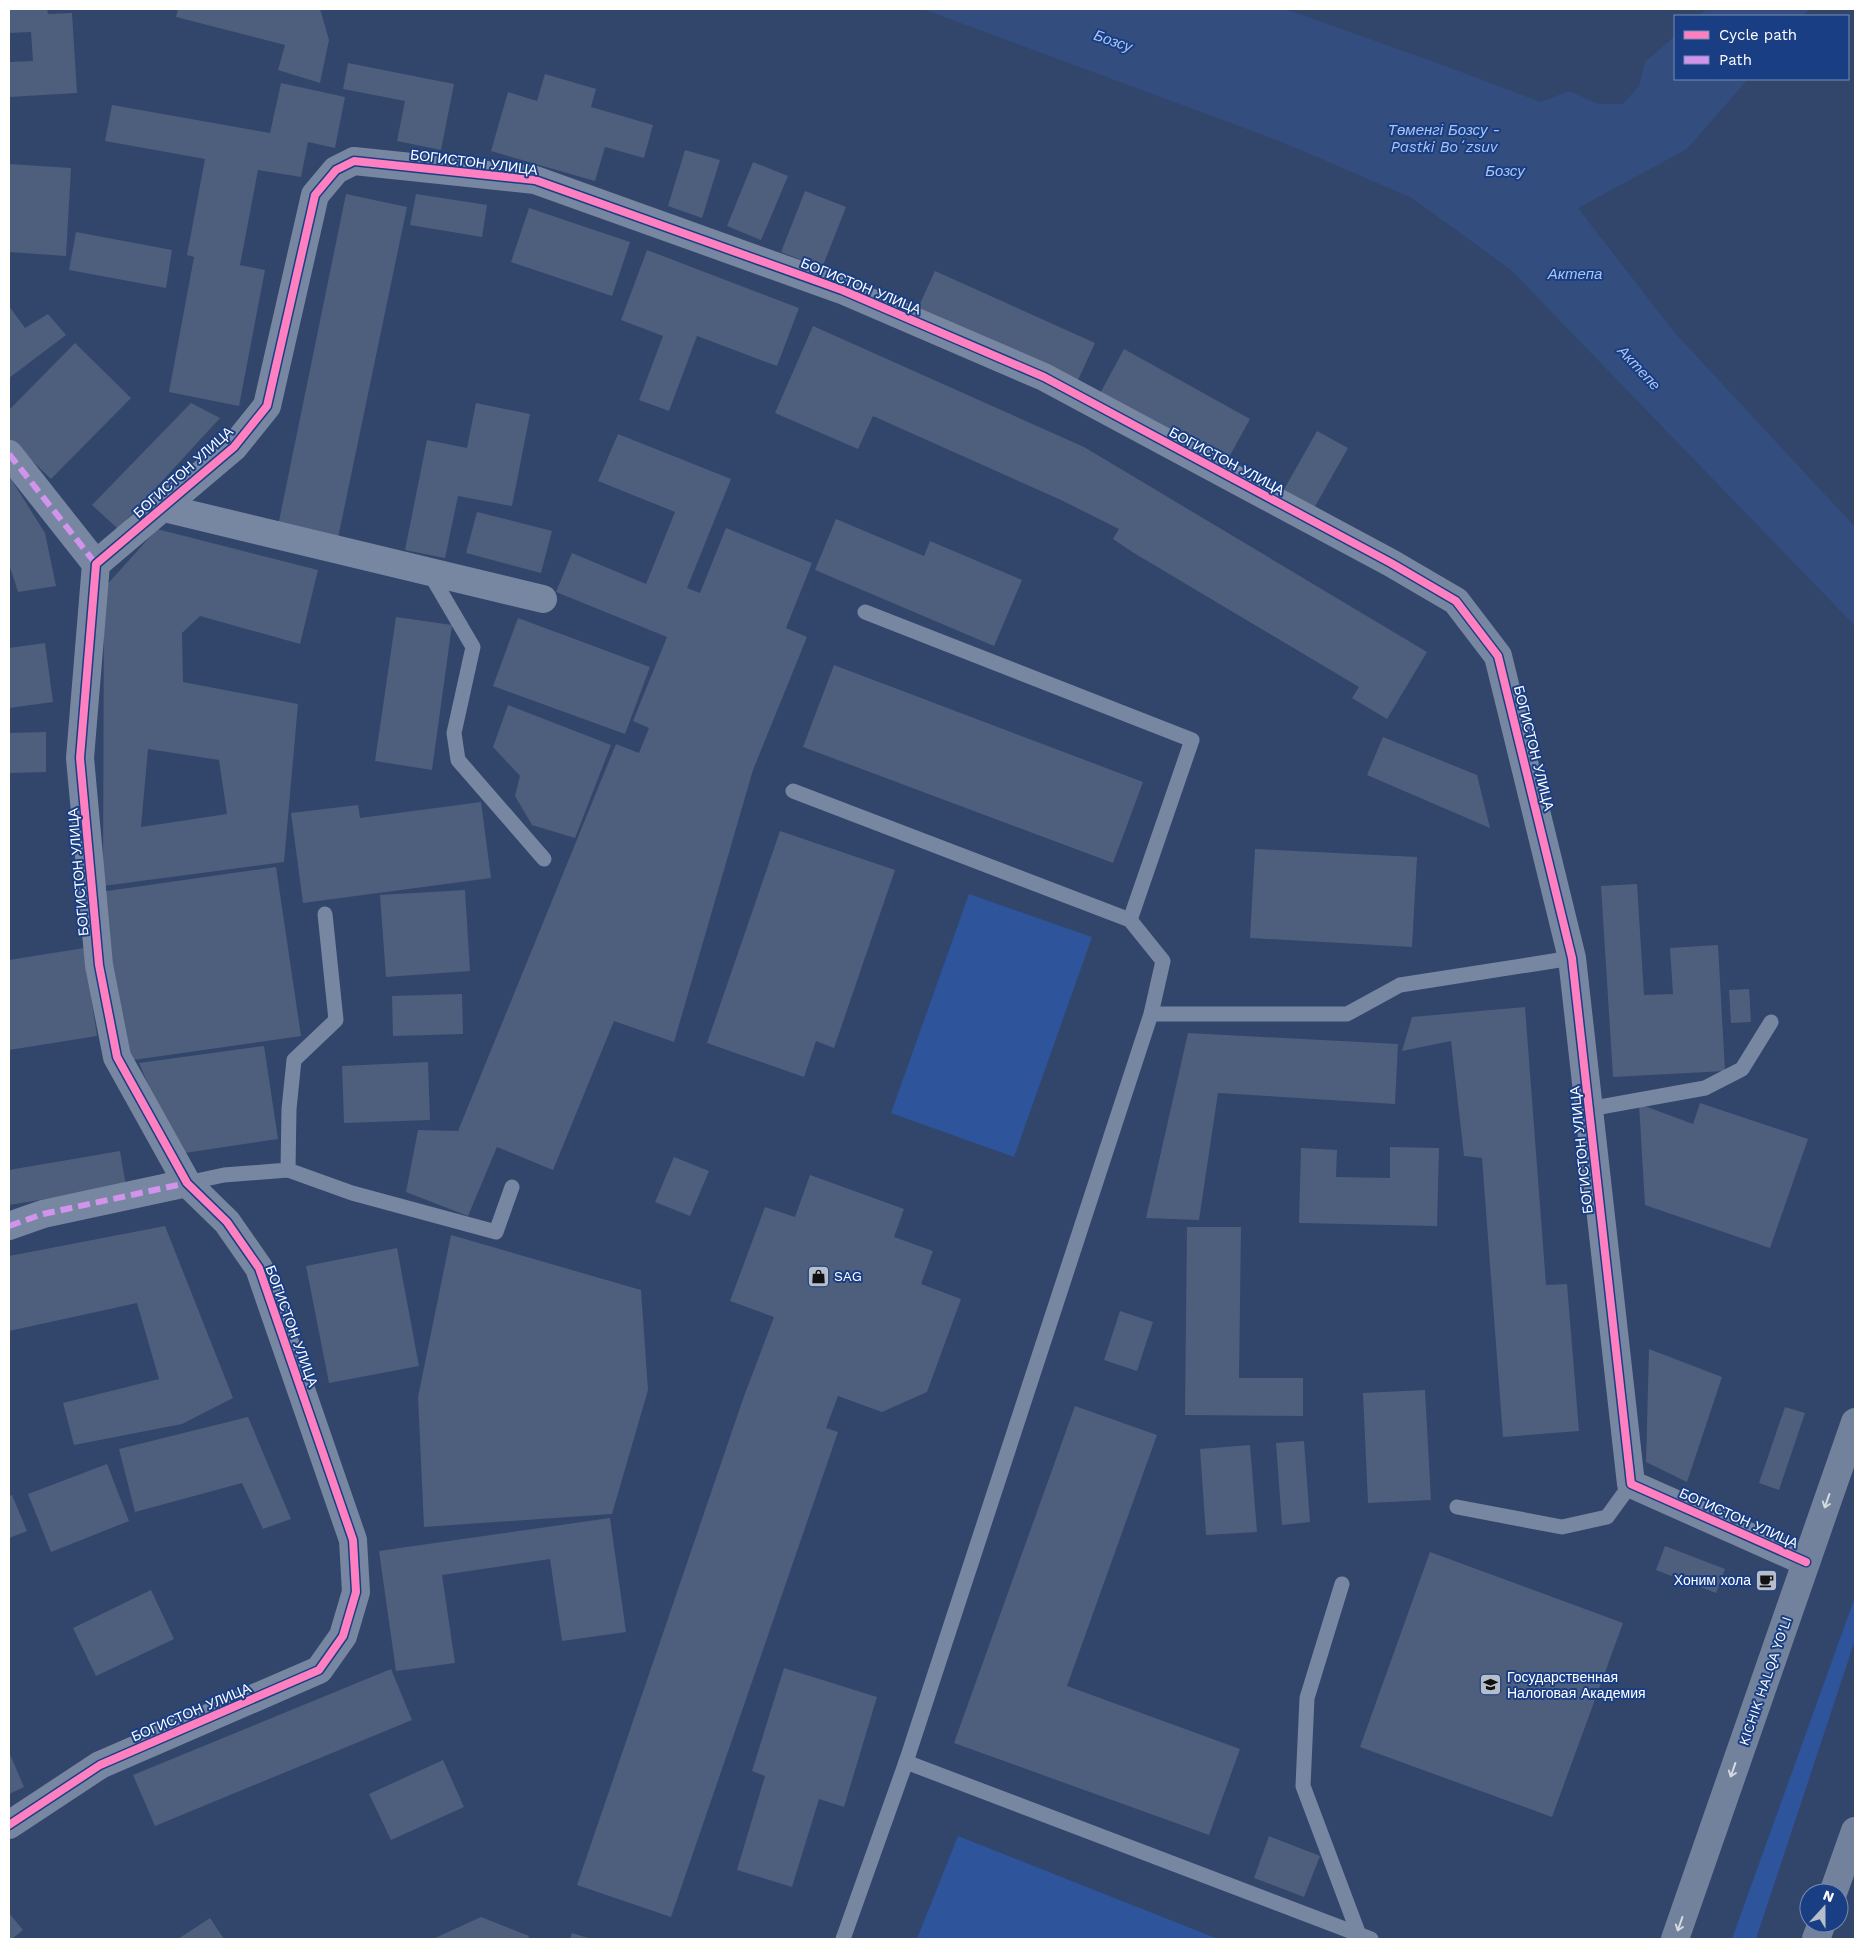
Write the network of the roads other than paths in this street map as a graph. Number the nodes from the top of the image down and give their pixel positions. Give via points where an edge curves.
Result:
1 (9, 454) edge
2 (164, 508) junction
3 (96, 564) junction
4 (429, 572) junction
5 (543, 599) dead end
6 (865, 612) dead end
7 (793, 791) dead end
8 (544, 859) dead end
9 (325, 914) dead end
10 (1130, 920) junction
11 (1572, 958) junction
12 (1151, 1014) junction
13 (1771, 1022) dead end
14 (1589, 1109) junction
15 (288, 1170) junction
16 (187, 1183) junction
17 (512, 1187) dead end
18 (9, 1226) edge
19 (1855, 1422) edge
20 (1848, 1467) edge
21 (1631, 1484) junction
22 (1457, 1507) dead end
23 (1806, 1562) junction
24 (1342, 1584) dead end
25 (906, 1762) junction
26 (9, 1825) edge
27 (1855, 1831) edge
28 (1836, 1883) edge
29 (1365, 1937) edge
30 (843, 1939) edge
31 (1674, 1939) edge

1 - 3 street
2 - 3 street, БОГИСТОН УЛИЦА
2 - 4 street
2 - 11 street, БОГИСТОН УЛИЦА via 234,447 267,406 315,195 336,170 354,162 535,180 842,290 1044,377 1456,601 1498,656
3 - 16 street, БОГИСТОН УЛИЦА via 80,758 100,965 117,1058
4 - 5 street
4 - 8 lane via 473,647 454,733 458,760
6 - 10 lane via 1192,740
7 - 10 lane
9 - 15 lane via 336,1020 294,1060
10 - 12 lane via 1163,961
11 - 12 lane via 1400,984 1347,1014
11 - 14 street, БОГИСТОН УЛИЦА
12 - 25 lane
13 - 14 lane via 1742,1069 1705,1088
14 - 21 street, БОГИСТОН УЛИЦА
15 - 16 lane via 224,1175
15 - 17 lane via 352,1193 496,1232
16 - 18 street via 43,1214
16 - 26 street, БОГИСТОН УЛИЦА via 227,1222 259,1268 353,1540 356,1592 343,1636 319,1670 100,1765
19 - 20 highway, KICHIK HALQA YO'LI
20 -> 23 highway, KICHIK HALQA YO'LI
21 - 22 lane via 1607,1517 1562,1527
21 - 23 street, БОГИСТОН УЛИЦА
23 -> 31 highway, KICHIK HALQA YO'LI
24 - 29 lane via 1307,1698 1303,1786
25 - 29 lane
25 - 30 lane
27 - 28 highway

